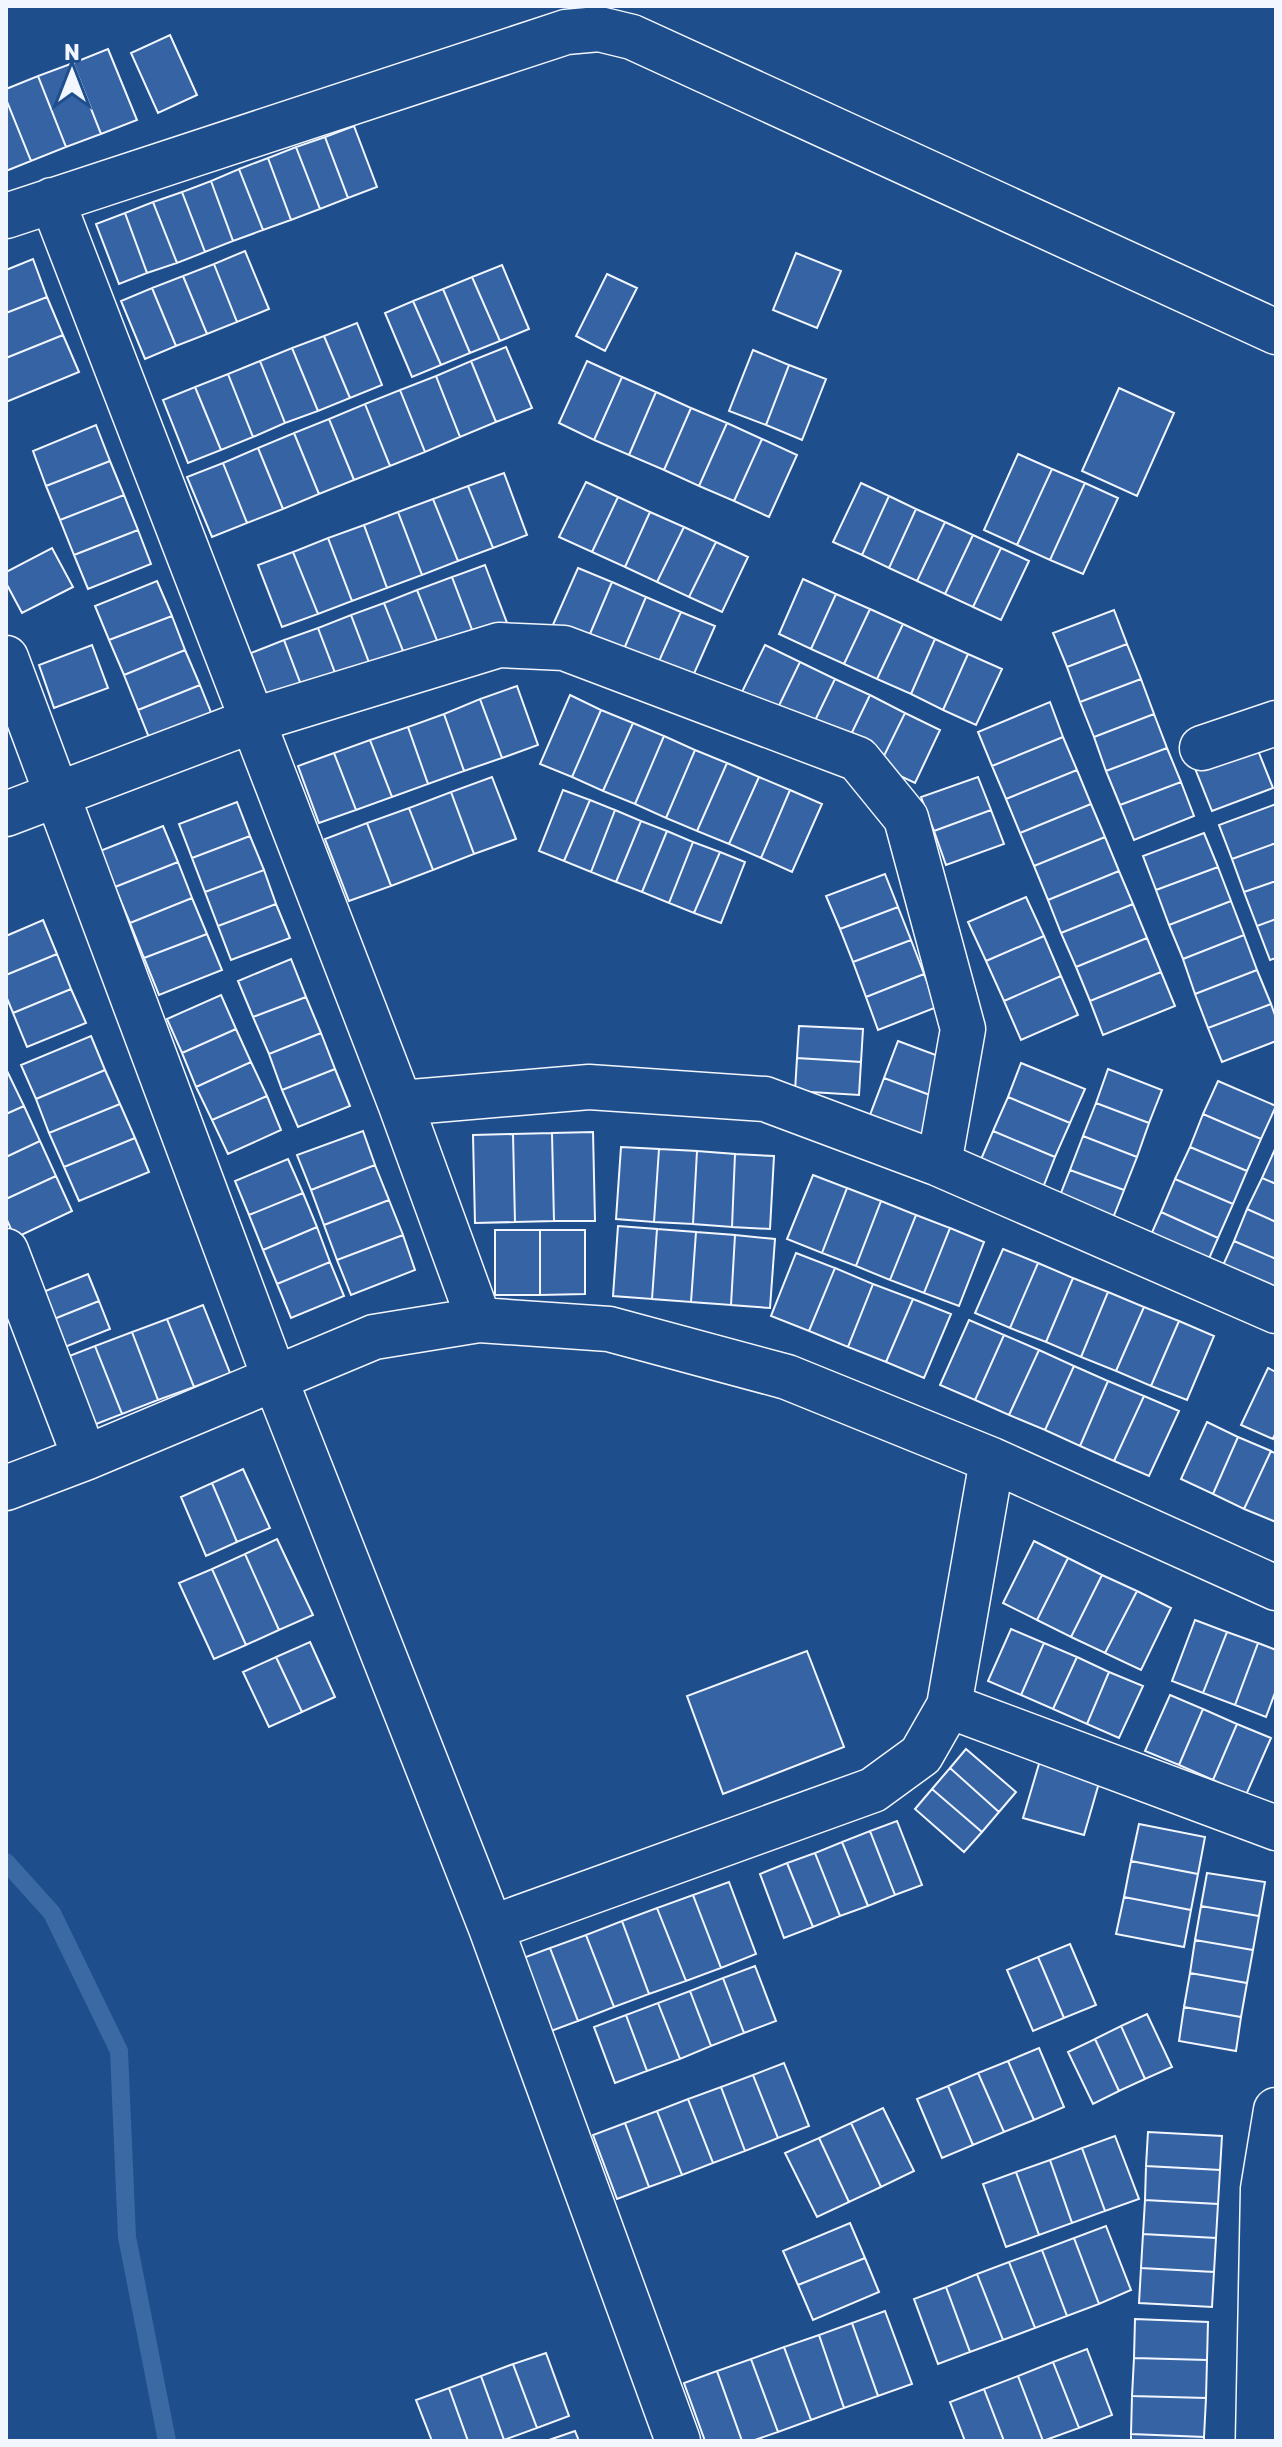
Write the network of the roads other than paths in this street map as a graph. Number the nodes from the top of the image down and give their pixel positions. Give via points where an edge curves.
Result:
1 (559, 19) edge
2 (52, 200) junction
3 (6, 216) edge
4 (1276, 332) edge
5 (6, 658) edge
6 (251, 721) junction
7 (1276, 723) edge
8 (1202, 748) dead end
9 (59, 795) junction
10 (6, 814) edge
11 (400, 1103) junction
12 (939, 1164) junction
13 (6, 1251) edge
14 (1276, 1311) edge
15 (479, 1320) junction
16 (275, 1379) junction
17 (85, 1458) junction
18 (992, 1460) junction
19 (6, 1488) edge
20 (1276, 1588) edge
21 (949, 1706) junction
22 (1276, 1828) edge
23 (491, 1928) junction
24 (1276, 2110) edge
25 (678, 2441) edge
26 (1258, 2441) edge

1 - 2 street
1 - 4 street via 632,37
2 - 3 street
2 - 6 street
5 - 9 street
6 - 9 street
6 - 11 street
6 - 12 street via 499,645 564,648 858,759 906,818 963,1029
7 - 8 street
9 - 10 street
9 - 16 street
11 - 12 street via 589,1087 765,1099
11 - 15 street
12 - 14 street
13 - 17 street
15 - 16 street via 374,1337
15 - 18 street via 609,1329 787,1377
16 - 17 street
16 - 23 street
17 - 19 street
18 - 20 street
18 - 21 street
21 - 22 street
21 - 23 street via 921,1755 873,1790
23 - 25 street
24 - 26 street via 1263,2189

